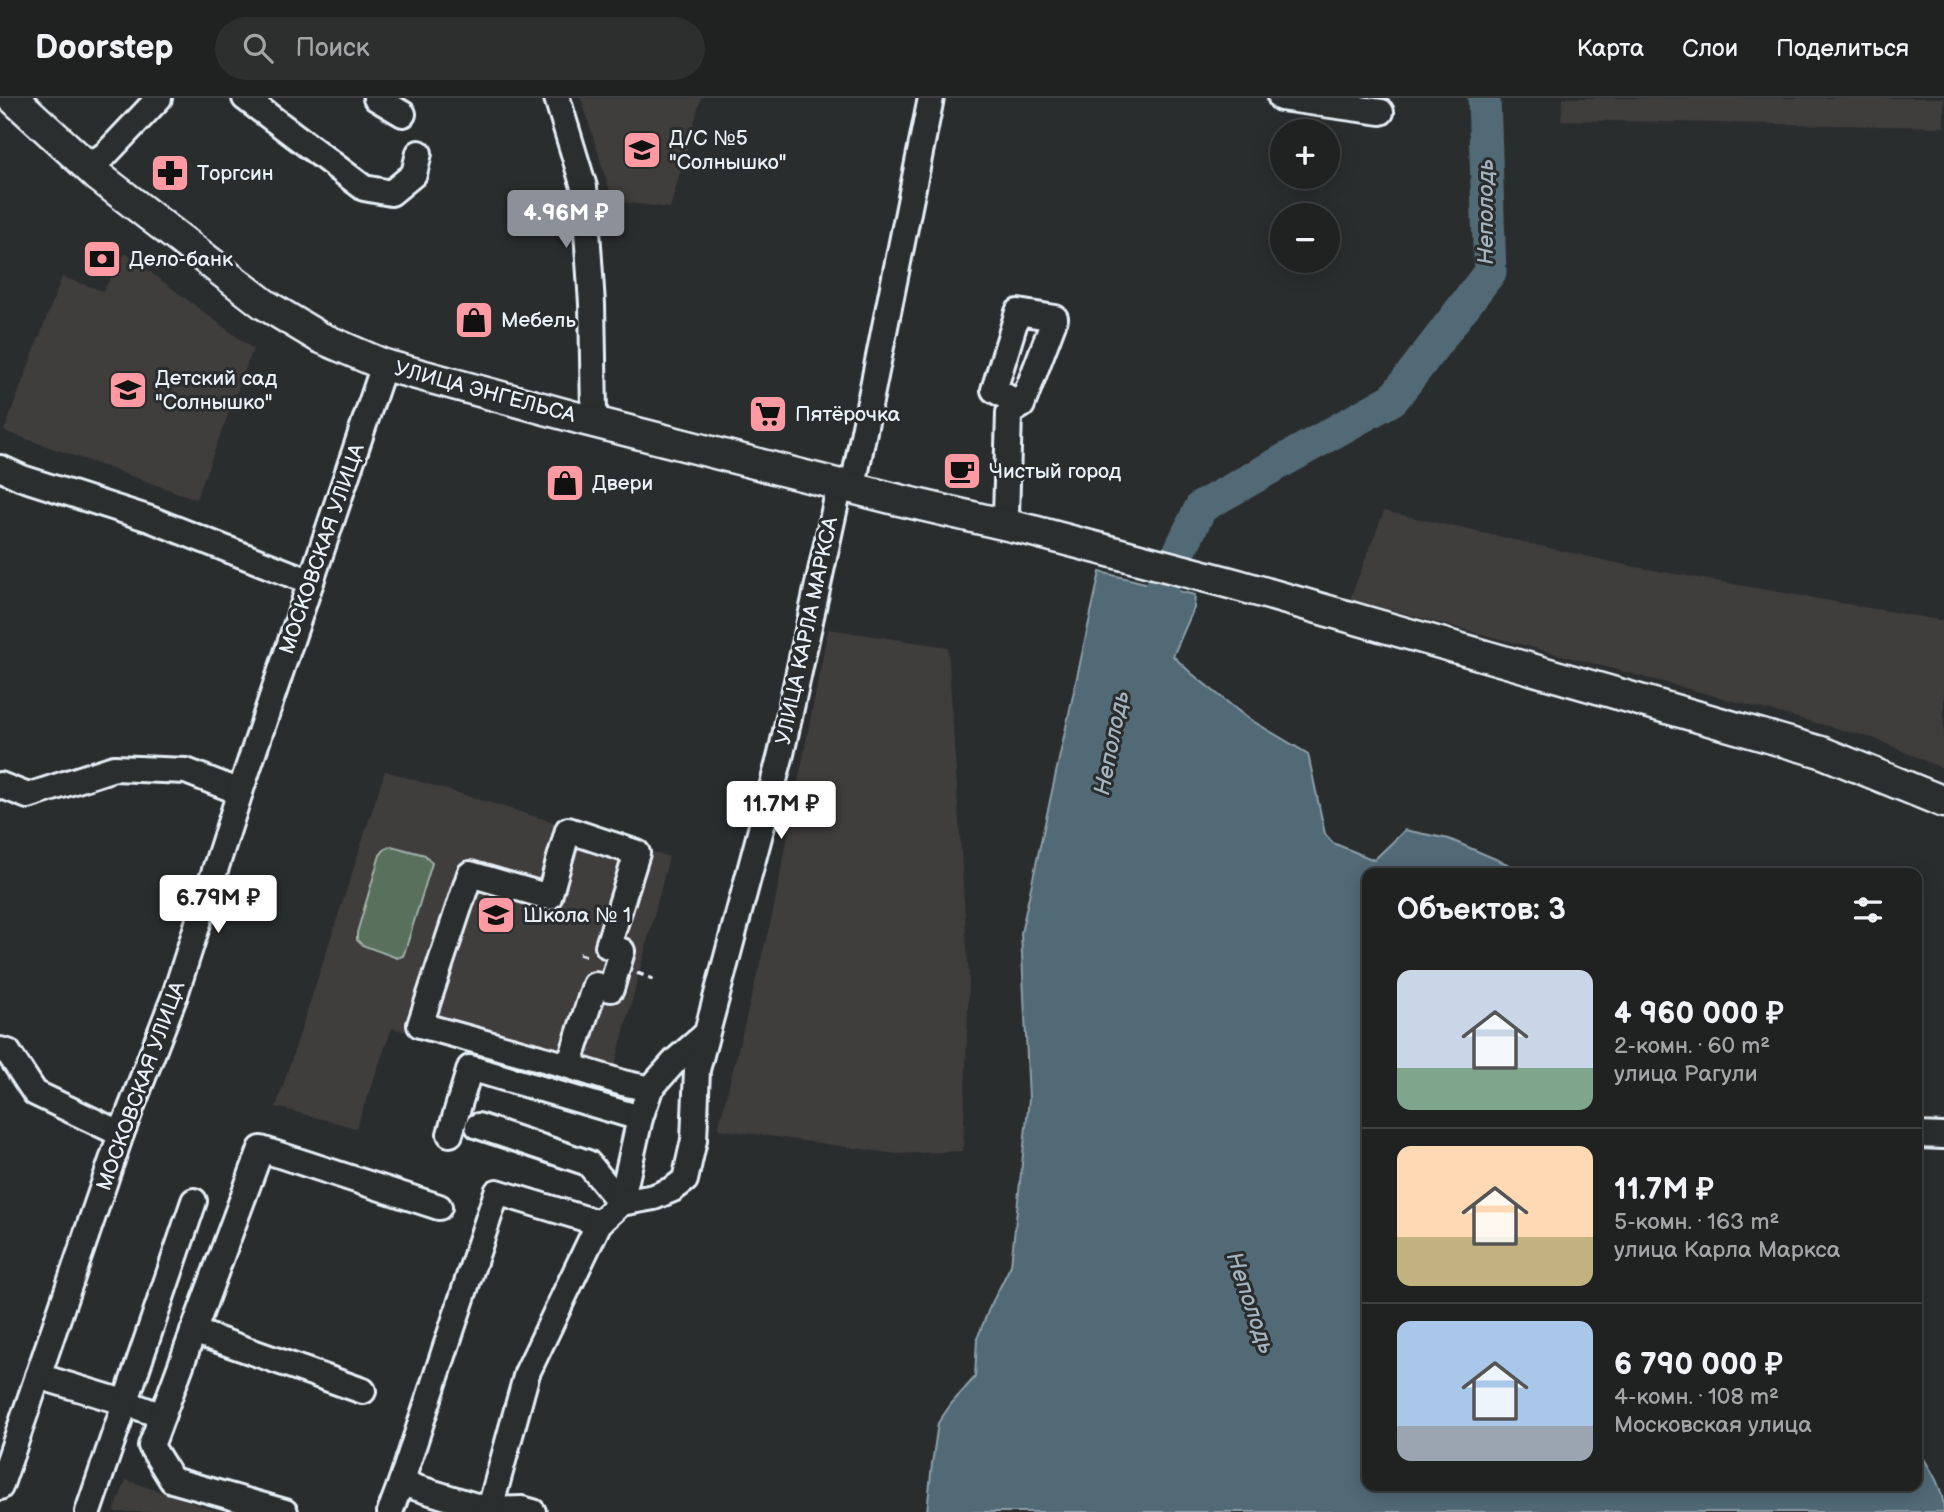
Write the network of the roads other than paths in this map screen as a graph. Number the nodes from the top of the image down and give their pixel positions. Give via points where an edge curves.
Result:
1 (13, 98) edge
2 (159, 98) edge
3 (245, 98) edge
4 (376, 98) edge
5 (557, 98) edge
6 (931, 98) edge
7 (1281, 98) edge
8 (1381, 112) dead end
9 (403, 114) dead end
10 (419, 153) dead end
11 (89, 166) junction
12 (384, 365) junction
13 (1022, 405) dead end
14 (582, 418) junction
15 (0, 468) edge
16 (839, 484) junction
17 (989, 521) junction
18 (311, 582) junction
19 (0, 785) edge
20 (240, 792) junction
21 (1944, 802) edge
22 (706, 1034) junction
23 (0, 1050) edge
24 (569, 1066) junction
25 (650, 1089) junction
26 (640, 1118) junction
27 (478, 1126) dead end
28 (121, 1134) junction
29 (450, 1134) dead end
30 (1922, 1135) edge
31 (1944, 1136) edge
32 (194, 1201) dead end
33 (621, 1203) junction
34 (439, 1207) dead end
35 (599, 1223) junction
36 (193, 1331) junction
37 (38, 1376) junction
38 (363, 1391) dead end
39 (127, 1402) junction
40 (162, 1416) junction
41 (401, 1483) junction
42 (0, 1487) edge
43 (489, 1511) edge
44 (88, 1512) edge
45 (285, 1512) edge
46 (390, 1512) edge
47 (533, 1512) edge

1 - 11 main road, УЛИЦА ЭНГЕЛЬСА
2 - 11 street via 107,154
3 - 10 street via 364,188 391,193 414,174
4 - 9 street
5 - 14 street via 584,187 594,412
6 - 16 street, УЛИЦА КАРЛА МАРКСА via 856,476
7 - 8 street
11 - 12 main road, УЛИЦА ЭНГЕЛЬСА via 264,304 319,337
12 - 14 main road, УЛИЦА ЭНГЕЛЬСА
12 - 18 street, МОСКОВСКАЯ УЛИЦА
13 - 17 street via 1009,413 1006,516
14 - 16 main road, УЛИЦА ЭНГЕЛЬСА
15 - 18 street via 150,519
16 - 17 main road, УЛИЦА ЭНГЕЛЬСА
16 - 22 street, УЛИЦА КАРЛА МАРКСА via 781,754
17 - 21 main road, УЛИЦА ЭНГЕЛЬСА via 1234,583 1821,752
18 - 20 street, МОСКОВСКАЯ УЛИЦА
19 - 20 street via 28,796 114,768 186,771
20 - 28 street, МОСКОВСКАЯ УЛИЦА via 175,995
22 - 25 street
22 - 33 street, УЛИЦА КАРЛА МАРКСА via 697,1070 694,1140 685,1180 654,1197
23 - 28 street via 8,1052 35,1093
24 - 24 street via 420,1025 470,874 549,897 568,830 637,853 608,946 622,951 611,989 595,985
24 - 25 street
25 - 26 street
26 - 29 street via 470,1068
26 - 33 street
27 - 33 street via 588,1163
28 - 37 street, МОСКОВСКАЯ УЛИЦА
30 - 31 street
32 - 39 street
33 - 35 street
34 - 36 street via 261,1149
35 - 41 street via 497,1192
35 - 43 street via 527,1373
36 - 38 street
36 - 40 street
37 - 39 street
37 - 42 street, МОСКОВСКАЯ УЛИЦА
39 - 40 street
39 - 44 street
40 - 45 street via 151,1446 172,1480
41 - 43 street
41 - 46 street
43 - 47 street

